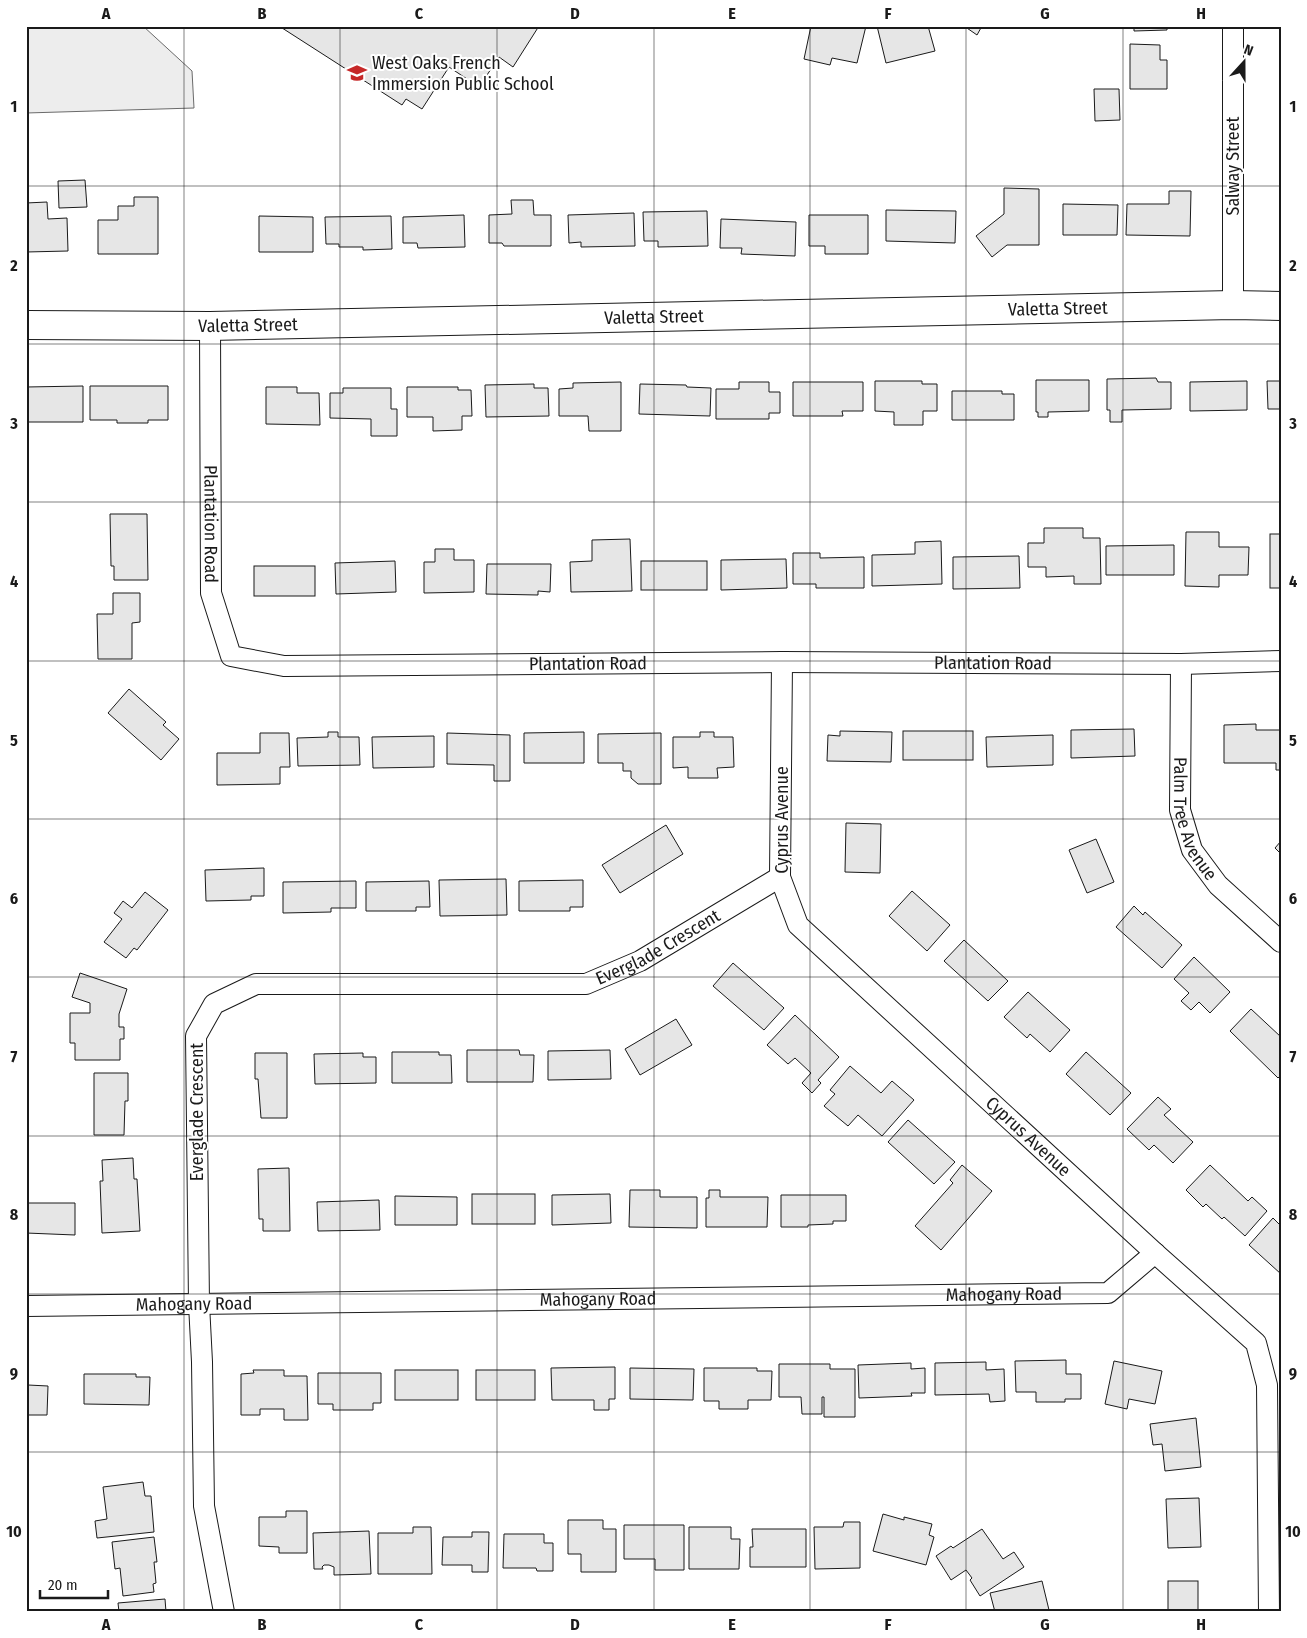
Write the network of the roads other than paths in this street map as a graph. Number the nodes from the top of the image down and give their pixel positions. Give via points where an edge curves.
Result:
1 (1233, 26) edge
2 (1232, 305) junction
3 (1281, 306) edge
4 (26, 325) edge
5 (210, 326) junction
6 (1281, 661) edge
7 (782, 662) junction
8 (1181, 664) junction
9 (780, 877) junction
10 (1281, 942) edge
11 (1155, 1253) junction
12 (198, 1304) junction
13 (26, 1306) edge
14 (224, 1612) edge
15 (1269, 1612) edge

1 - 2 street, Salway Street
2 - 3 street, Valetta Street
2 - 5 street, Valetta Street
4 - 5 street, Valetta Street
5 - 7 street, Plantation Road via 211,593 230,656 284,666
6 - 8 street, Plantation Road
7 - 8 street, Plantation Road
7 - 9 street, Cyprus Avenue
8 - 10 street, Palm Tree Avenue via 1180,810 1192,850 1218,885
9 - 11 street, Cyprus Avenue via 798,925
9 - 12 street, Everglade Crescent via 640,961 586,984 256,984 214,1004 196,1036
11 - 12 street, Mahogany Road via 1108,1293
11 - 15 street, Cyprus Avenue via 1256,1343 1267,1385
12 - 13 street, Mahogany Road
12 - 14 street, Everglade Crescent via 204,1506

